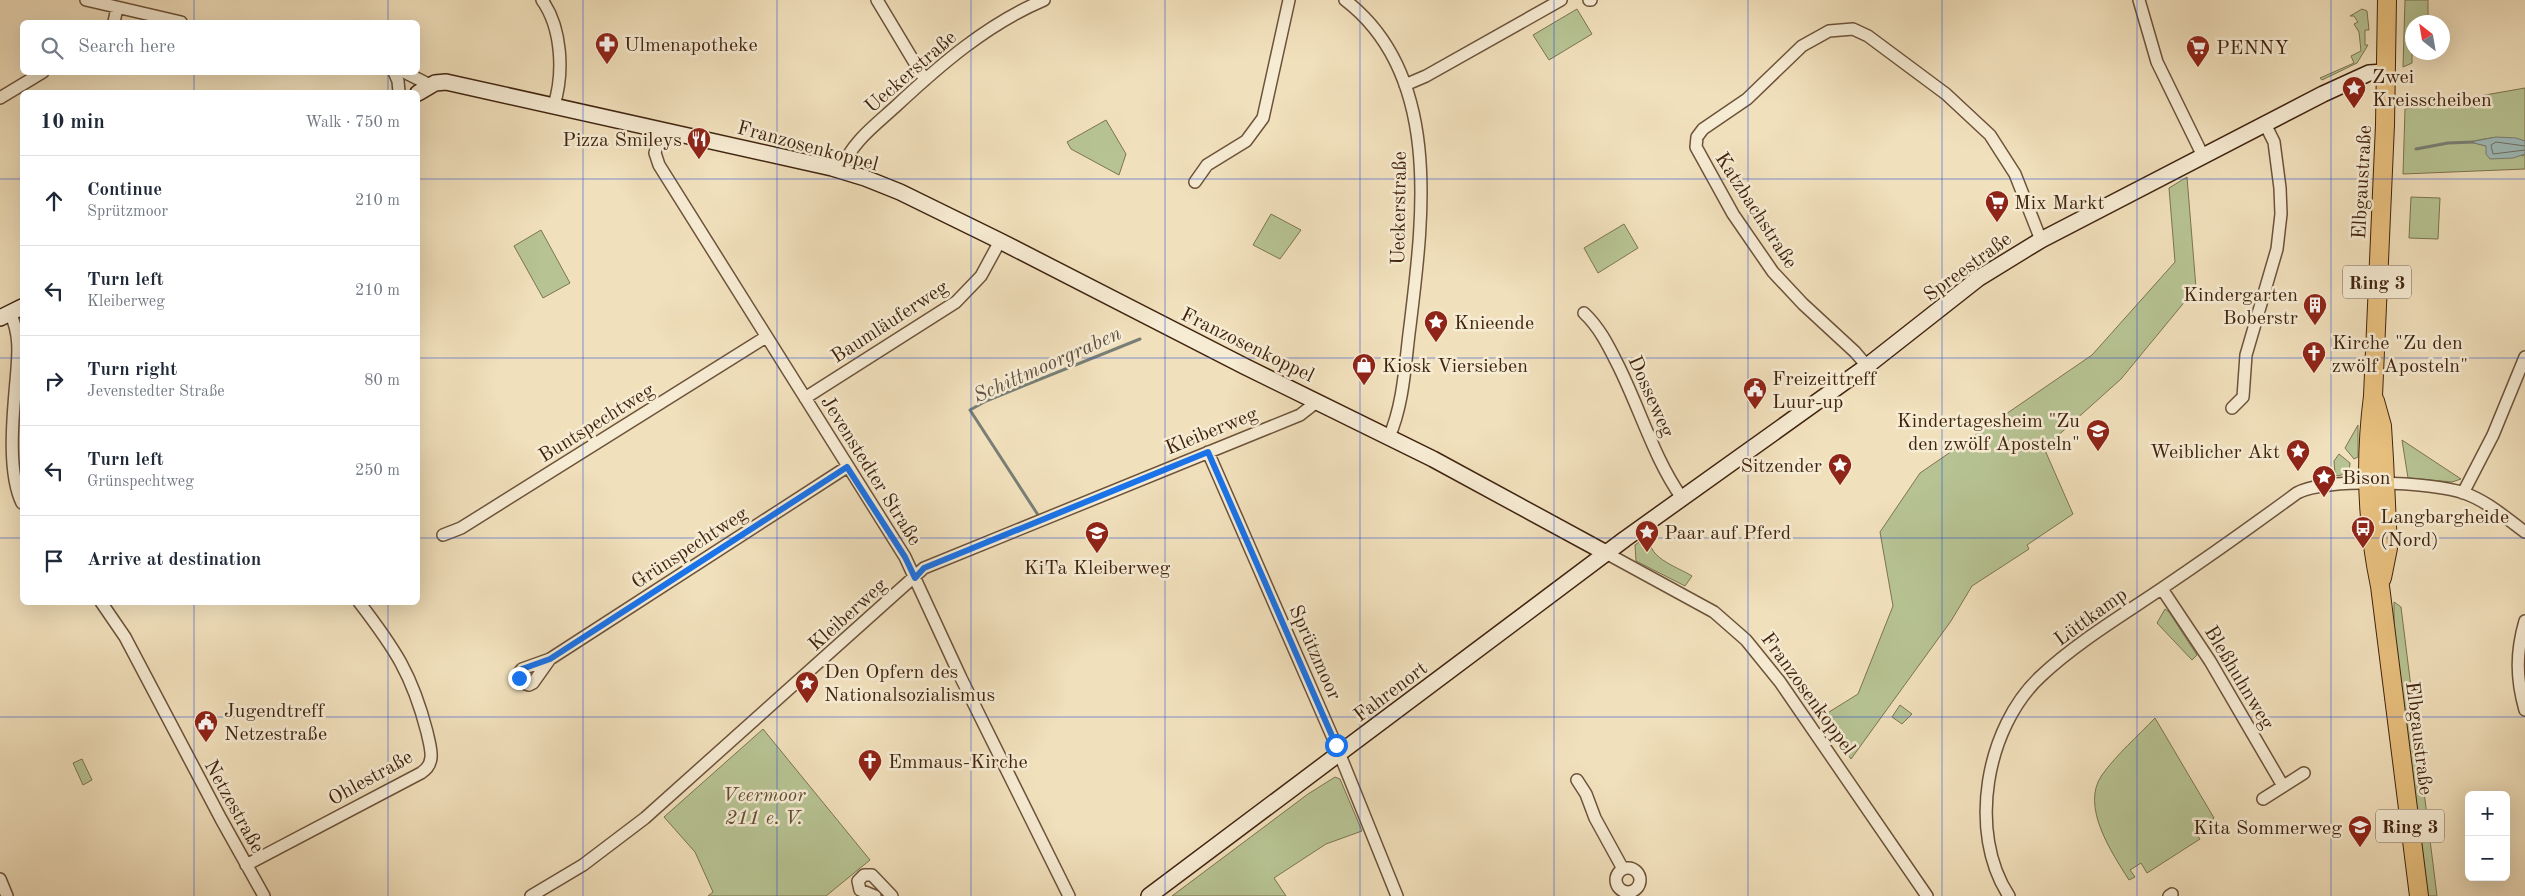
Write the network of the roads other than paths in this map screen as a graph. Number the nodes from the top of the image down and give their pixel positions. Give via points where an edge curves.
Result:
1 (86, 0) edge
2 (878, 0) edge
3 (1044, 0) edge
4 (1289, 0) edge
5 (1345, 0) edge
6 (1561, 0) edge
7 (2139, 0) edge
8 (2387, 0) edge
9 (546, 2) edge
10 (1030, 3) edge
11 (117, 8) junction
12 (114, 20) edge
13 (171, 20) edge
14 (2385, 72) junction
15 (38, 75) edge
16 (395, 75) edge
17 (408, 75) edge
18 (925, 80) junction
19 (1406, 85) junction
20 (424, 89) edge
21 (399, 90) edge
22 (0, 98) edge
23 (554, 105) junction
24 (2265, 124) junction
25 (661, 130) junction
26 (2203, 156) junction
27 (841, 170) junction
28 (1195, 182) dead end
29 (2041, 240) junction
30 (1000, 241) junction
31 (11, 312) edge
32 (1584, 313) dead end
33 (766, 337) junction
34 (2525, 357) edge
35 (1867, 366) junction
36 (805, 398) junction
37 (1318, 401) junction
38 (2232, 408) dead end
39 (1389, 437) junction
40 (1208, 452) junction
41 (847, 467) junction
42 (2377, 484) junction
43 (2464, 492) junction
44 (20, 496) edge
45 (1682, 498) junction
46 (2525, 532) edge
47 (444, 535) dead end
48 (1606, 553) junction
49 (915, 578) junction
50 (2162, 589) junction
51 (103, 605) edge
52 (361, 605) edge
53 (2525, 621) edge
54 (550, 659) dead end
55 (2525, 710) edge
56 (1339, 754) junction
57 (2304, 772) dead end
58 (1577, 780) dead end
59 (2283, 786) junction
60 (2263, 799) dead end
61 (246, 865) junction
62 (1623, 869) junction
63 (0, 879) edge
64 (1638, 893) edge
65 (7, 896) edge
66 (264, 896) edge
67 (531, 896) edge
68 (875, 896) edge
69 (892, 896) edge
70 (1069, 896) edge
71 (1149, 896) edge
72 (1397, 896) edge
73 (1927, 896) edge
74 (2009, 896) edge
75 (2419, 896) edge

1 - 11 street
2 - 18 street
3 - 10 street, Ueckerstraße
4 - 28 street via 1262,118 1246,141 1208,165
5 - 19 street, Ueckerstraße via 1382,38
6 - 19 street
7 - 26 street via 2160,71
8 - 14 main road, Elbgaustraße / Ring 3
9 - 23 street via 555,31 560,69
10 - 18 street, Ueckerstraße via 976,38
11 - 12 street
11 - 13 street
14 - 24 street, Spreestraße via 2358,77
14 - 42 main road, Elbgaustraße / Ring 3 via 2373,396 2382,426
15 - 22 street
16 - 21 street
17 - 20 street, Franzosenkoppel
18 - 27 street, Ueckerstraße via 855,145
19 - 39 street, Ueckerstraße via 1420,152 1421,214 1398,415
20 - 23 street, Franzosenkoppel via 446,82
23 - 25 street, Franzosenkoppel
24 - 26 street, Spreestraße
24 - 38 street via 2274,142 2280,188 2277,249 2246,355 2243,397
25 - 27 street, Franzosenkoppel
25 - 33 street, Jevenstedter Straße via 655,153 659,165
26 - 29 street, Spreestraße
27 - 30 street, Franzosenkoppel via 900,192
29 - 35 street, Spreestraße via 1985,274
29 - 35 street, Katzbachstraße via 2008,160 1990,135 1946,94 1861,32 1838,29 1812,39 1747,99 1703,129 1697,137 1696,147 1733,214 1773,272
30 - 36 street, Baumläuferweg via 981,276 956,302
30 - 37 street, Franzosenkoppel
31 - 44 street via 18,337 13,412
32 - 45 street, Dosseweg via 1608,346 1668,476
33 - 36 street, Jevenstedter Straße
33 - 47 street, Buntspechtweg via 461,528
34 - 43 street via 2493,435
35 - 45 street, Spreestraße
36 - 41 street, Jevenstedter Straße
37 - 39 street, Franzosenkoppel
37 - 40 street, Kleiberweg via 1300,414
39 - 48 street, Franzosenkoppel
40 - 49 street, Kleiberweg via 924,568
40 - 56 street, Sprützmoor
41 - 49 street, Jevenstedter Straße
41 - 54 street, Grünspechtweg
42 - 43 street, Lüttkamp via 2436,486
42 - 50 street, Lüttkamp via 2304,489
42 - 75 main road, Elbgaustraße / Ring 3 via 2372,548 2380,586
43 - 46 street, Lüttkamp
45 - 48 street, Spreestraße
48 - 56 street, Fahrenort
48 - 73 street, Franzosenkoppel via 1714,612 1746,640 1784,688
49 - 67 street, Kleiberweg via 640,822 583,865
49 - 70 street, Jevenstedter Straße
50 - 59 street, Bleßhuhnweg via 2210,661
50 - 74 street, Lüttkamp via 2041,676 2004,730 1993,760 1986,823 1994,863
51 - 61 street, Netzestraße via 125,637
52 - 61 street, Ohlestraße via 412,681 431,753 430,766 421,774
53 - 55 street via 2517,657 2518,681
56 - 71 street, Fahrenort
56 - 72 street, Sprützmoor
57 - 59 street
58 - 62 street
59 - 60 street
61 - 66 street, Netzestraße
62 - 64 street via 1631,868 1638,874
62 - 64 street via 1617,875 1616,884 1622,890
63 - 65 street
68 - 69 street via 860,890 858,881 864,875 872,876

